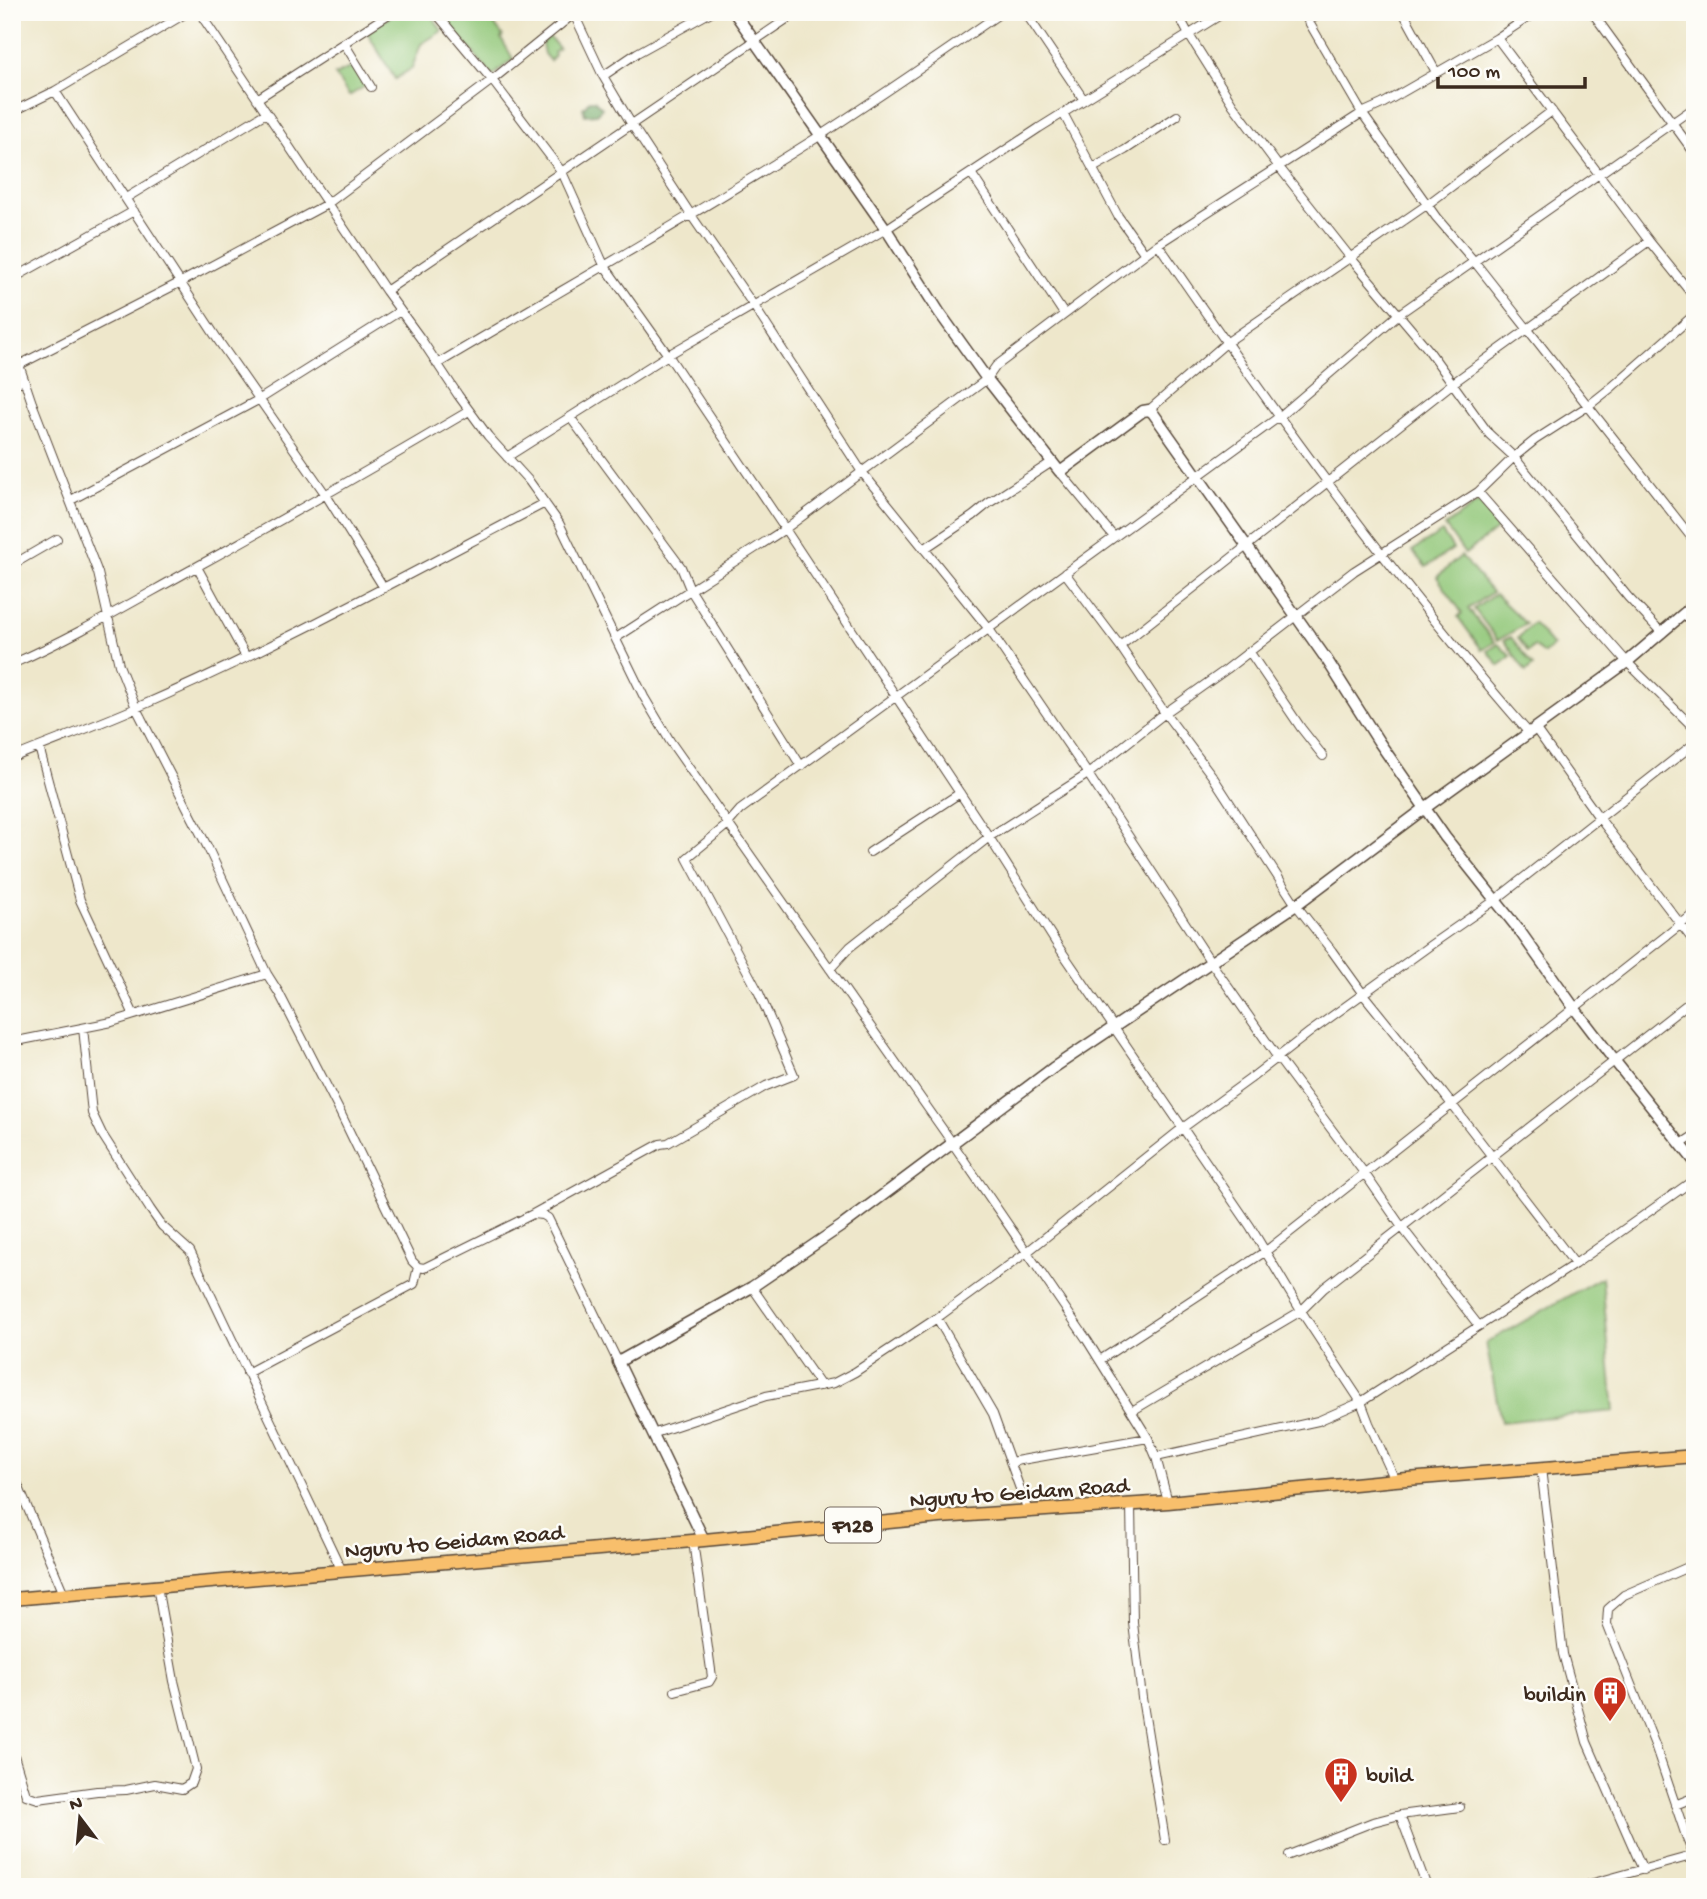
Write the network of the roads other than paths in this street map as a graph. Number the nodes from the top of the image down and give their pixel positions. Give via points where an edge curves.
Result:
1 (188, 12) edge
2 (199, 12) edge
3 (392, 12) edge
4 (435, 12) edge
5 (711, 12) edge
6 (733, 12) edge
7 (797, 12) edge
8 (1002, 12) edge
9 (1026, 12) edge
10 (1178, 12) edge
11 (1225, 12) edge
12 (1303, 12) edge
13 (1324, 12) edge
14 (1403, 12) edge
15 (1536, 12) edge
16 (1592, 12) edge
17 (574, 13) edge
18 (1308, 21) junction
19 (1189, 35) junction
20 (1497, 38) junction
21 (756, 42) junction
22 (344, 43) junction
23 (1436, 72) junction
24 (603, 76) junction
25 (492, 80) junction
26 (371, 87) dead end
27 (55, 91) junction
28 (257, 99) junction
29 (1084, 100) junction
30 (1695, 107) edge
31 (12, 111) edge
32 (1552, 111) junction
33 (266, 113) junction
34 (1063, 113) junction
35 (1362, 113) junction
36 (1177, 116) dead end
37 (1671, 124) junction
38 (632, 125) junction
39 (820, 135) junction
40 (1695, 154) edge
41 (1279, 167) junction
42 (1093, 168) junction
43 (562, 172) junction
44 (971, 173) junction
45 (1598, 174) junction
46 (125, 198) junction
47 (327, 204) junction
48 (1427, 204) junction
49 (134, 211) junction
50 (691, 215) junction
51 (886, 229) junction
52 (1649, 241) junction
53 (1158, 244) junction
54 (1145, 254) junction
55 (1350, 257) junction
56 (1474, 261) junction
57 (604, 265) junction
58 (12, 279) edge
59 (181, 282) junction
60 (386, 291) junction
61 (1695, 298) edge
62 (754, 306) junction
63 (400, 311) junction
64 (1064, 314) junction
65 (1399, 314) junction
66 (1695, 314) edge
67 (1526, 329) junction
68 (1226, 343) junction
69 (12, 344) edge
70 (668, 355) junction
71 (437, 364) junction
72 (19, 365) junction
73 (987, 379) junction
74 (24, 380) junction
75 (1453, 383) junction
76 (12, 385) edge
77 (260, 399) junction
78 (1588, 405) junction
79 (1149, 410) junction
80 (469, 411) junction
81 (570, 417) junction
82 (1279, 417) junction
83 (508, 457) junction
84 (1514, 457) junction
85 (1052, 462) junction
86 (862, 472) junction
87 (1060, 472) junction
88 (1199, 476) junction
89 (1327, 481) junction
90 (1478, 492) junction
91 (326, 495) junction
92 (71, 500) junction
93 (545, 503) junction
94 (785, 529) junction
95 (1114, 537) junction
96 (57, 539) dead end
97 (1695, 542) edge
98 (1247, 545) junction
99 (924, 549) junction
100 (1381, 554) junction
101 (12, 565) edge
102 (197, 566) junction
103 (1065, 573) junction
104 (384, 588) junction
105 (690, 589) junction
106 (1695, 604) edge
107 (109, 615) junction
108 (1296, 615) junction
109 (989, 629) junction
110 (1662, 633) junction
111 (616, 638) junction
112 (1120, 646) junction
113 (1249, 651) junction
114 (246, 656) junction
115 (1628, 662) junction
116 (12, 664) edge
117 (896, 697) junction
118 (136, 708) junction
119 (1165, 713) junction
120 (1695, 729) edge
121 (1532, 731) junction
122 (1695, 743) edge
123 (39, 747) junction
124 (1324, 755) dead end
125 (12, 758) edge
126 (801, 766) junction
127 (1088, 774) junction
128 (960, 793) junction
129 (1425, 808) junction
130 (1600, 819) junction
131 (727, 824) junction
132 (989, 837) junction
133 (870, 852) dead end
134 (1494, 901) junction
135 (1296, 905) junction
136 (1695, 914) edge
137 (1681, 925) junction
138 (1695, 943) edge
139 (1210, 961) junction
140 (830, 969) junction
141 (267, 974) junction
142 (1363, 994) junction
143 (1695, 998) edge
144 (1575, 1009) junction
145 (134, 1015) junction
146 (1113, 1026) junction
147 (83, 1028) junction
148 (12, 1042) edge
149 (1278, 1058) junction
150 (1614, 1060) junction
151 (1452, 1106) junction
152 (1184, 1127) junction
153 (1695, 1135) edge
154 (953, 1144) junction
155 (1681, 1144) junction
156 (1492, 1158) junction
157 (1695, 1162) edge
158 (1365, 1174) junction
159 (1695, 1179) edge
160 (533, 1214) junction
161 (1401, 1226) junction
162 (1266, 1251) junction
163 (1027, 1252) junction
164 (1575, 1264) junction
165 (418, 1267) junction
166 (752, 1287) junction
167 (1301, 1311) junction
168 (937, 1318) junction
169 (1479, 1326) junction
170 (1100, 1360) junction
171 (618, 1362) junction
172 (247, 1373) junction
173 (821, 1386) junction
174 (1361, 1402) junction
175 (1132, 1410) junction
176 (652, 1434) junction
177 (1148, 1438) junction
178 (1156, 1457) junction
179 (1695, 1457) edge
180 (1010, 1462) junction
181 (1541, 1468) junction
182 (12, 1471) edge
183 (1395, 1480) junction
184 (1168, 1502) junction
185 (1130, 1505) junction
186 (1028, 1511) junction
187 (699, 1541) junction
188 (1695, 1564) edge
189 (342, 1571) junction
190 (157, 1586) junction
191 (64, 1594) junction
192 (12, 1599) edge
193 (675, 1691) dead end
194 (12, 1749) edge
195 (1695, 1797) edge
196 (1675, 1805) junction
197 (1460, 1807) dead end
198 (1400, 1815) junction
199 (1165, 1840) dead end
200 (1289, 1855) dead end
201 (1694, 1856) edge
202 (1643, 1870) junction
203 (1427, 1887) edge
204 (1578, 1887) edge

1 - 27 street
2 - 28 street
3 - 22 street
4 - 25 street
5 - 24 street
6 - 21 street
7 - 21 street
8 - 39 street
9 - 29 street
10 - 19 street
11 - 19 street
12 - 18 street
13 - 18 street
14 - 23 street
15 - 20 street
16 - 37 street
17 - 24 street
17 - 25 street
18 - 35 street
19 - 29 street
19 - 41 street
20 - 23 street
20 - 32 street
21 - 38 street
21 - 39 street
22 - 26 street
22 - 28 street
23 - 35 street
24 - 38 street
25 - 43 street
25 - 47 street
27 - 31 street
27 - 46 street
28 - 33 street
29 - 34 street
30 - 37 street
32 - 45 street
32 - 48 street
33 - 46 street
33 - 47 street
34 - 42 street
34 - 44 street
35 - 41 street
35 - 48 street
36 - 42 street
37 - 40 street
37 - 45 street
38 - 43 street
38 - 50 street
39 - 50 street
39 - 51 street
41 - 53 street
41 - 55 street
42 - 54 street
43 - 57 street
43 - 60 street
44 - 51 street
44 - 64 street
45 - 52 street
45 - 56 street
46 - 49 street
47 - 59 street
47 - 60 street
48 - 55 street
48 - 56 street
49 - 58 street
49 - 59 street
50 - 57 street
50 - 62 street
51 - 62 street
51 - 73 street
52 - 61 street
52 - 67 street
53 - 54 street
53 - 68 street
54 - 64 street
55 - 65 street
55 - 68 street
56 - 65 street
56 - 67 street
57 - 70 street
57 - 71 street
59 - 72 street
59 - 77 street
60 - 63 street
62 - 70 street
62 - 86 street
63 - 71 street
63 - 77 street
64 - 73 street via 996,366
65 - 75 street
65 - 82 street
66 - 78 street
67 - 75 street
67 - 78 street
68 - 79 street
68 - 82 street
69 - 72 street
70 - 81 street
70 - 94 street
71 - 80 street
72 - 74 street
73 - 85 street
73 - 86 street
74 - 76 street
74 - 92 street
75 - 84 street via 1489,434
75 - 89 street
77 - 91 street
77 - 92 street
78 - 84 street
78 - 97 street
79 - 87 street
79 - 88 street
80 - 83 street
80 - 91 street
81 - 83 street
81 - 105 street via 681,567
82 - 88 street
82 - 89 street
83 - 93 street
84 - 90 street
84 - 110 street
85 - 87 street
85 - 99 street
86 - 94 street
86 - 99 street
87 - 95 street
88 - 95 street
88 - 98 street
89 - 98 street
89 - 100 street
90 - 100 street
90 - 115 street
91 - 102 street
91 - 104 street
92 - 107 street via 99,573
93 - 104 street
93 - 111 street
94 - 105 street
94 - 117 street
95 - 103 street
96 - 101 street
98 - 108 street
98 - 112 street
99 - 109 street
100 - 108 street
100 - 121 street via 1472,669
102 - 107 street
102 - 114 street
103 - 109 street
103 - 112 street
104 - 114 street
105 - 111 street
105 - 126 street
106 - 110 street
107 - 116 street
107 - 118 street via 119,665
108 - 113 street
108 - 129 street
109 - 117 street
109 - 127 street
110 - 115 street
111 - 131 street via 670,741
112 - 119 street
113 - 119 street
113 - 124 street
114 - 118 street
115 - 120 street
115 - 121 street
117 - 126 street
117 - 128 street
118 - 123 street
118 - 141 street via 204,838
119 - 127 street
119 - 135 street via 1213,777
121 - 129 street
121 - 130 street
122 - 130 street
123 - 125 street
123 - 145 street via 80,900
126 - 131 street
127 - 132 street
127 - 139 street
128 - 132 street
128 - 133 street
129 - 134 street
129 - 135 street
130 - 134 street
130 - 137 street
131 - 140 street
131 - 160 street via 687,858 759,993 794,1075
132 - 140 street via 850,947
132 - 146 street
134 - 142 street
134 - 144 street
135 - 139 street
135 - 142 street
136 - 137 street
137 - 138 street
137 - 144 street
139 - 146 street
139 - 149 street
140 - 154 street
141 - 145 street
141 - 165 street
142 - 149 street
142 - 151 street
143 - 150 street
144 - 150 street
144 - 151 street
145 - 147 street
146 - 152 street
146 - 154 street
147 - 148 street
147 - 172 street via 93,1113 102,1135 162,1226 190,1251
149 - 152 street
149 - 158 street
150 - 155 street
150 - 156 street
151 - 156 street
151 - 158 street
152 - 162 street
152 - 163 street
153 - 155 street
154 - 163 street
154 - 166 street
155 - 157 street
156 - 161 street
156 - 164 street
158 - 161 street
158 - 162 street
159 - 164 street
160 - 165 street
160 - 171 street via 548,1218
161 - 167 street
161 - 169 street
162 - 167 street
162 - 170 street
163 - 168 street
163 - 170 street
164 - 169 street
165 - 172 street via 414,1284
166 - 171 street
166 - 173 street
167 - 174 street
167 - 175 street
168 - 173 street via 855,1372
168 - 180 street via 993,1415
169 - 174 street
170 - 175 street
171 - 176 street
172 - 189 street
173 - 176 street via 766,1396
174 - 178 street via 1318,1421
174 - 183 street
175 - 177 street
176 - 187 street
177 - 178 street
177 - 180 street
178 - 184 street
179 - 181 main road, Nguru to Geidam Road / F128
180 - 186 street
181 - 183 main road, Nguru to Geidam Road / F128
181 - 202 street via 1563,1654 1587,1742
182 - 191 street
183 - 184 main road, Nguru to Geidam Road / F128
184 - 185 main road, Nguru to Geidam Road / F128
185 - 186 main road, Nguru to Geidam Road / F128
185 - 199 street via 1133,1623
186 - 187 main road, Nguru to Geidam Road / F128
187 - 189 main road, Nguru to Geidam Road / F128
187 - 193 street via 712,1677 709,1682
188 - 196 street via 1624,1595 1608,1609 1607,1624
189 - 190 main road, Nguru to Geidam Road / F128
190 - 191 main road, Nguru to Geidam Road / F128
190 - 194 street via 196,1769 191,1783 182,1789 155,1784 38,1799 26,1795
191 - 192 main road, Nguru to Geidam Road / F128
195 - 196 street
196 - 201 street
197 - 198 street
198 - 200 street
198 - 203 street
201 - 202 street
202 - 204 street

